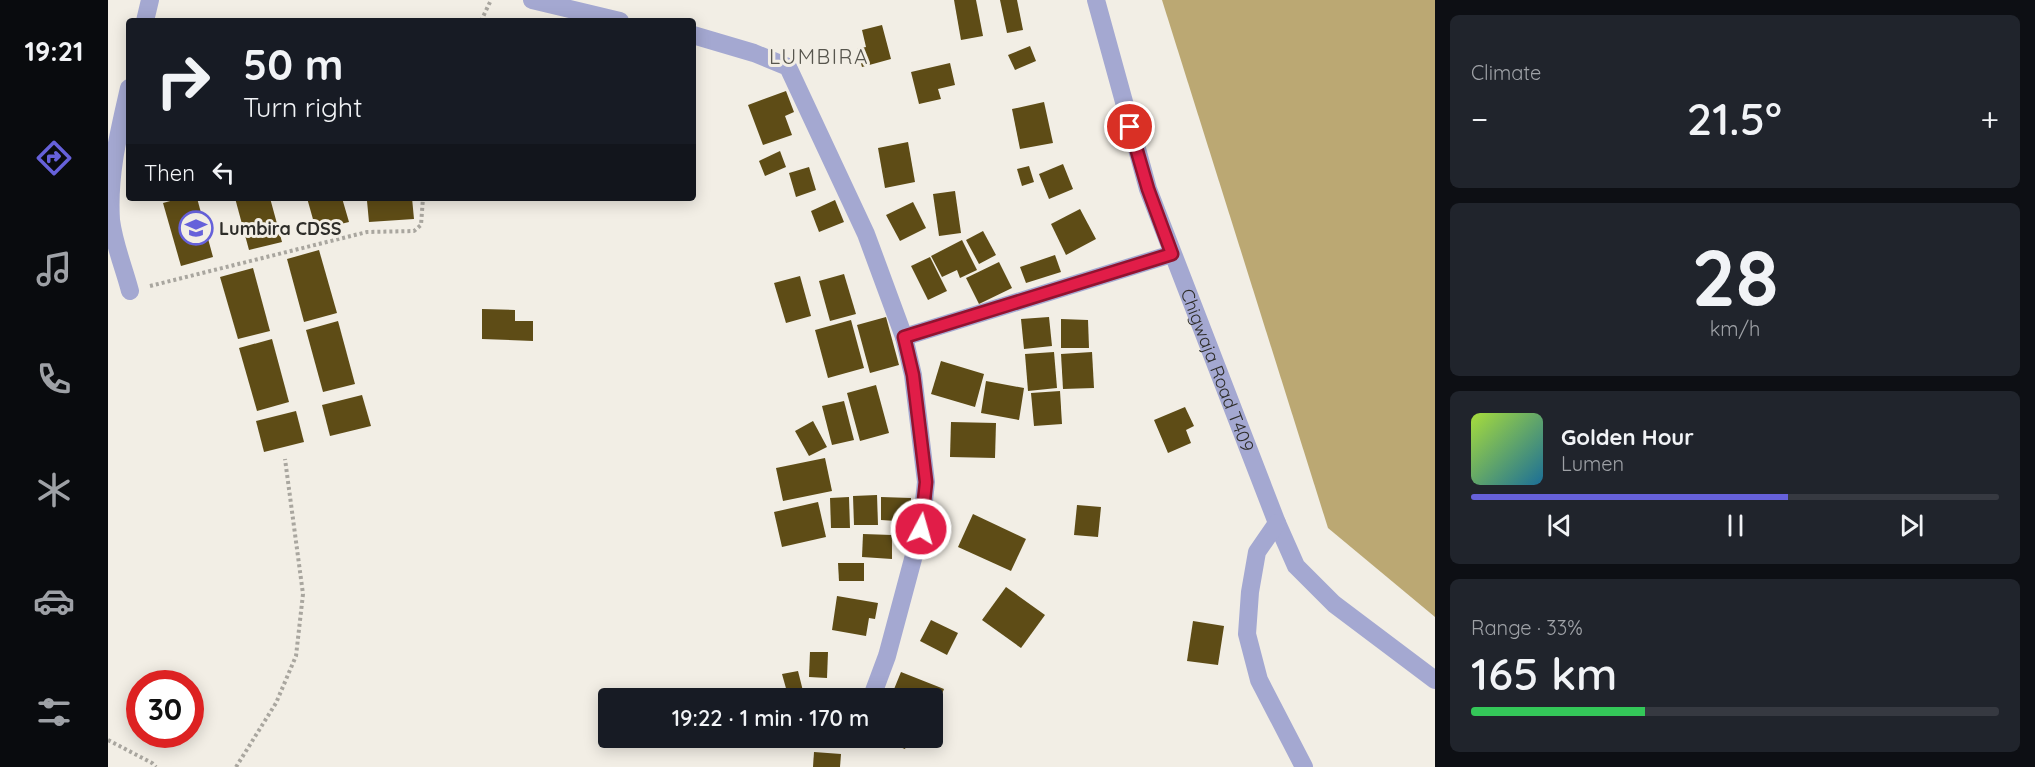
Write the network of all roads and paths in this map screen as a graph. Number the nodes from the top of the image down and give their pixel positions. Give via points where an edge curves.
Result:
1 (150, 0) edge
2 (491, 0) edge
3 (532, 0) edge
4 (1096, 0) edge
5 (146, 18) edge
6 (482, 18) edge
7 (607, 18) edge
8 (696, 36) edge
9 (126, 101) edge
10 (423, 201) edge
11 (1172, 254) junction
12 (130, 291) joint
13 (904, 337) junction
14 (285, 459) dead end
15 (1276, 523) junction
16 (1435, 680) edge
17 (875, 688) edge
18 (108, 740) edge
19 (156, 767) edge
20 (236, 767) edge
21 (1304, 767) edge

1 - 5 street
2 - 6 path
3 - 7 street
4 - 11 street, Chigwaja Road T409 via 1148,189
8 - 13 street via 788,67 866,234
9 - 12 street via 110,168 109,194 111,222
10 - 12 path via 421,225 414,231 367,232
11 - 13 street
11 - 15 street, Chigwaja Road T409
13 - 17 street via 913,375 926,482 921,529
14 - 20 path via 303,594 296,656 276,703
15 - 16 street, Chigwaja Road T409 via 1296,566 1334,604
15 - 21 street via 1257,552 1247,634 1259,680
18 - 19 path

